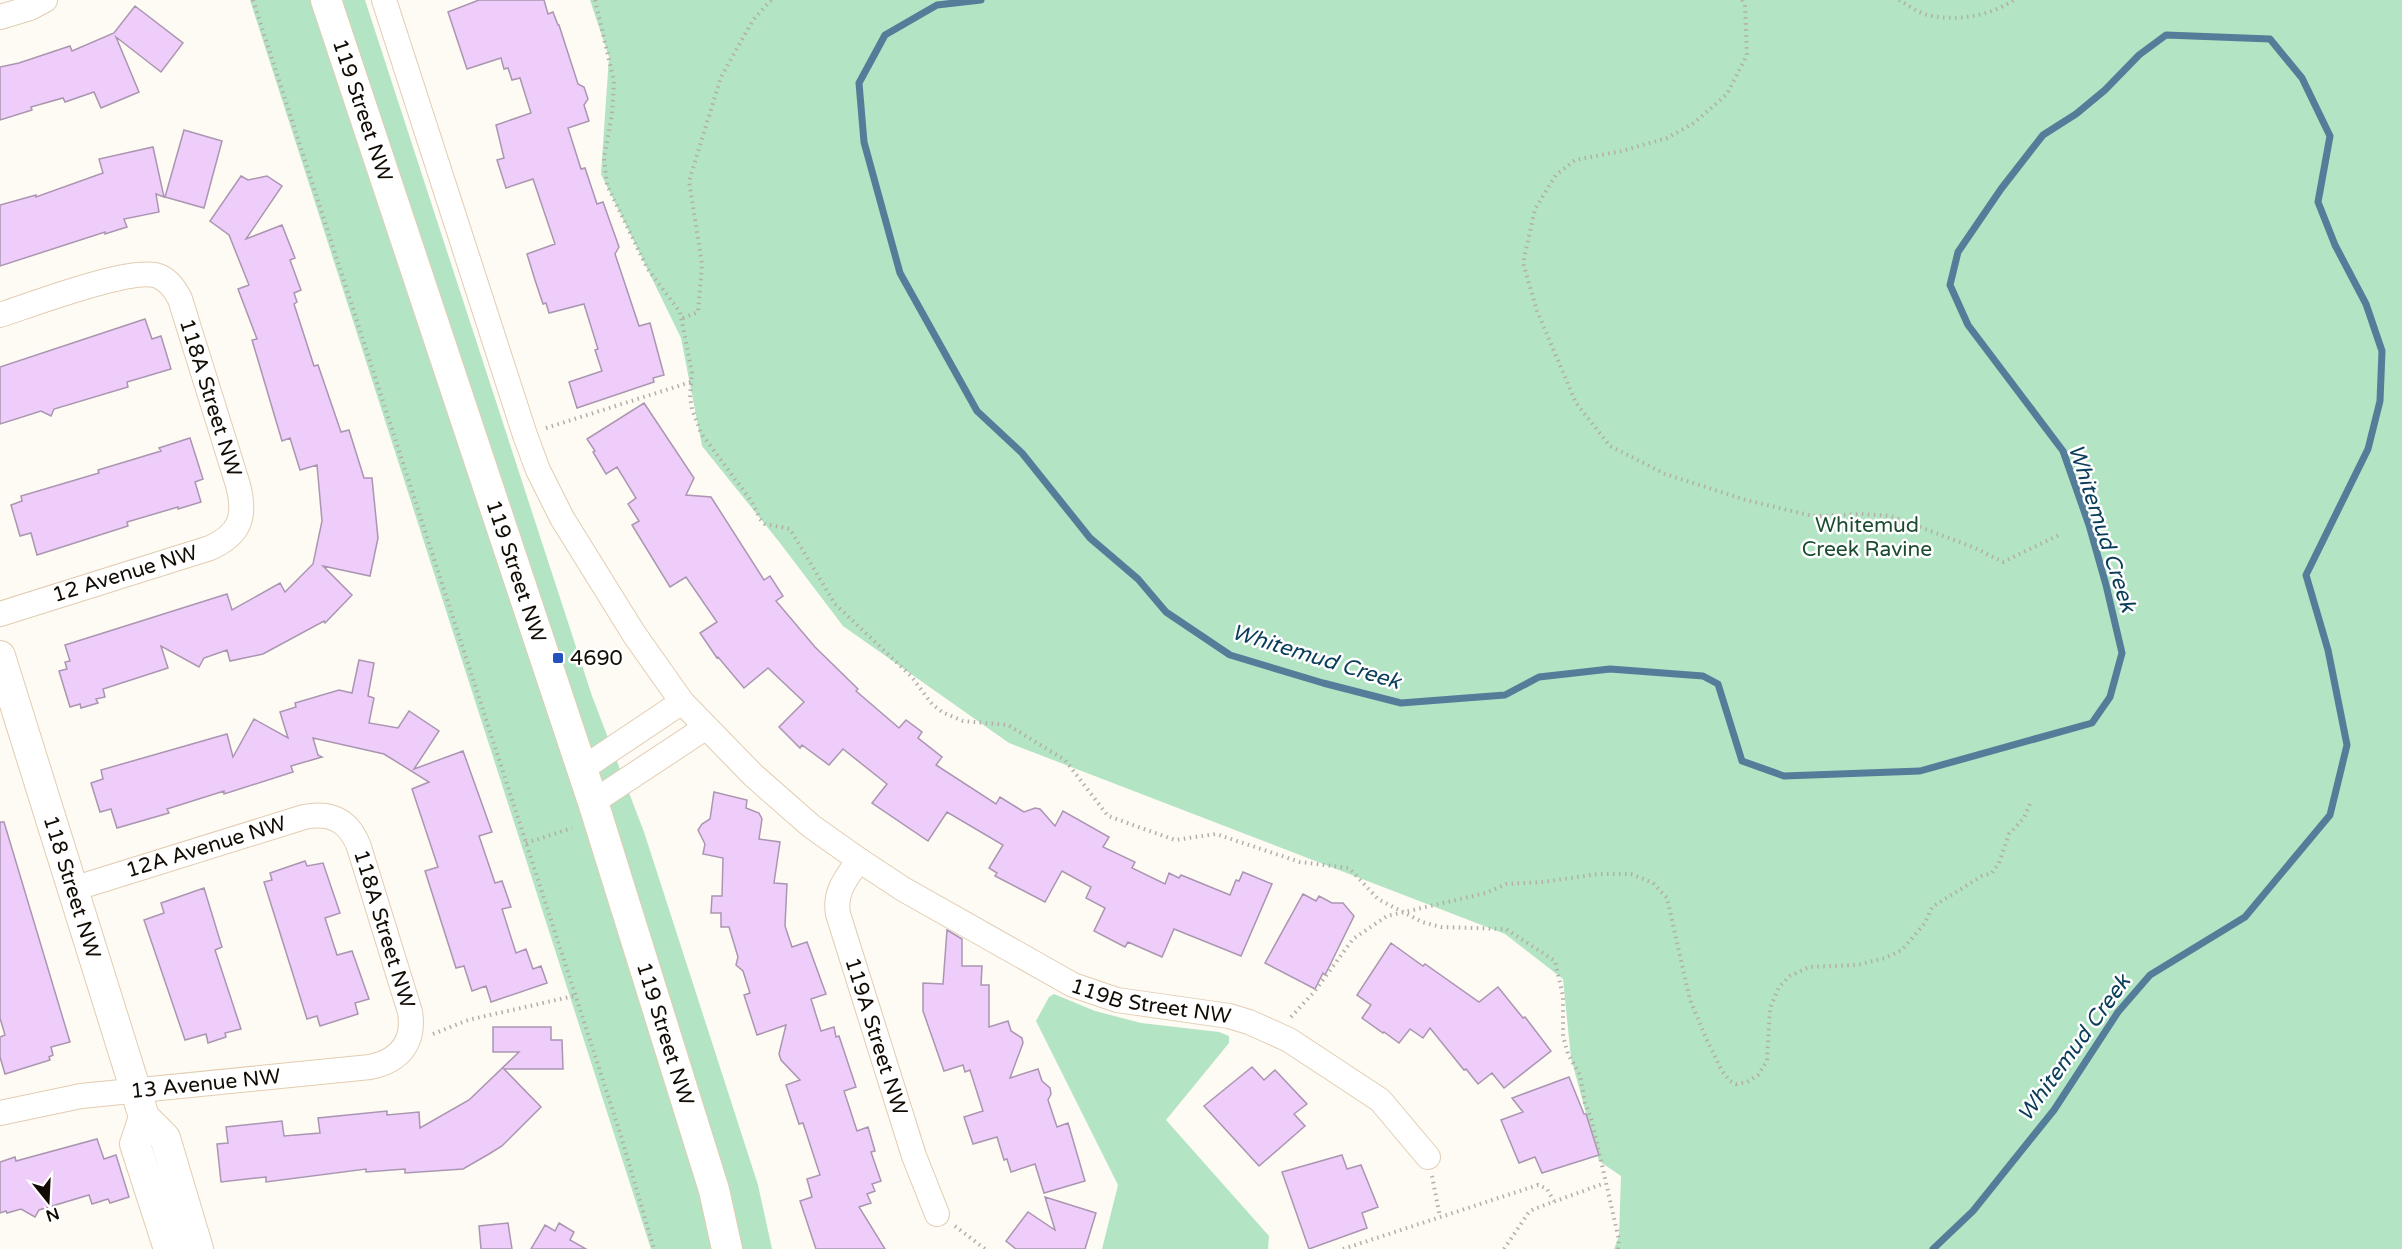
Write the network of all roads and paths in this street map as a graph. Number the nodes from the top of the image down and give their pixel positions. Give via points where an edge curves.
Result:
1 (45, 0) edge
2 (253, 0) edge
3 (326, 0) edge
4 (384, 0) edge
5 (595, 0) edge
6 (771, 0) edge
7 (1742, 0) edge
8 (1899, 0) edge
9 (2014, 0) edge
10 (0, 17) edge
11 (0, 315) edge
12 (682, 318) junction
13 (691, 382) junction
14 (540, 430) dead end
15 (241, 520) joint
16 (2061, 534) dead end
17 (0, 614) edge
18 (0, 656) edge
19 (682, 702) junction
20 (705, 728) junction
21 (582, 769) junction
22 (593, 802) junction
23 (2030, 804) dead end
24 (340, 820) joint
25 (572, 828) dead end
26 (526, 843) junction
27 (859, 860) junction
28 (73, 889) junction
29 (1407, 913) junction
30 (574, 996) junction
31 (1291, 1017) dead end
32 (407, 1043) junction
33 (139, 1103) junction
34 (0, 1113) edge
35 (1428, 1157) joint
36 (1605, 1183) junction
37 (1554, 1201) junction
38 (937, 1214) joint
39 (1440, 1217) junction
40 (168, 1249) edge
41 (198, 1249) edge
42 (654, 1249) edge
43 (727, 1249) edge
44 (985, 1249) edge
45 (1343, 1249) edge
46 (1504, 1249) edge
47 (1618, 1249) edge

1 - 10 street
2 - 26 path
3 - 21 street, 119 Street NW
4 - 19 street via 538,470 562,518 621,614
5 - 12 path via 614,81 605,180 647,268
6 - 12 path via 753,20 721,77 689,181 702,264 698,312
7 - 16 path via 1747,55 1728,94 1694,123 1667,138 1575,160 1556,175 1535,209 1523,263 1537,311 1576,403 1610,446 1665,474 1746,500 1813,516 1891,516 2003,562
8 - 9 path via 1927,15 1966,19
11 - 15 street, 118A Street NW via 124,276 148,273 165,280 180,299 242,499
12 - 13 path
13 - 14 path
13 - 29 path via 692,409 701,433 752,502 760,519 765,524 790,529 835,603 911,676 942,712 963,721 1008,725 1065,760 1107,816 1175,840 1216,834 1300,862 1349,868 1378,899
15 - 17 street, 12 Avenue NW via 229,538 210,548
18 - 28 street, 118 Street NW
19 - 20 street
19 - 21 street
20 - 22 street
20 - 27 street via 784,803
21 - 22 street, 119 Street NW
22 - 43 street, 119 Street NW via 714,1190
23 - 29 path via 2024,818 2009,834 1992,873 1932,907 1902,950 1857,965 1809,967 1790,976 1779,987 1770,1008 1767,1061 1758,1075 1736,1084 1722,1071 1690,1000 1666,898 1653,883 1620,874 1506,884 1486,893
24 - 28 street, 12A Avenue NW via 317,815 304,817
24 - 32 street, 118A Street NW via 356,837 410,1012 412,1026
25 - 26 path
26 - 30 path
27 - 35 street, 119B Street NW via 1073,985 1117,1000 1229,1016 1289,1040 1380,1100
27 - 38 street, 119A Street NW via 839,889 837,914 914,1156
28 - 33 street, 118 Street NW
29 - 31 path via 1387,916 1353,939
29 - 36 path via 1441,927 1506,929 1555,961 1563,996 1563,1036 1580,1075
30 - 32 path via 468,1020
30 - 42 path
32 - 33 street, 13 Avenue NW via 391,1059 370,1067
33 - 34 street, 13 Avenue NW via 70,1097
33 - 40 street via 135,1144
33 - 41 street, 118 Street NW via 165,1138
35 - 39 path
36 - 37 path
36 - 47 path
37 - 39 path via 1538,1185
37 - 46 path via 1529,1212
38 - 44 path
39 - 45 path

